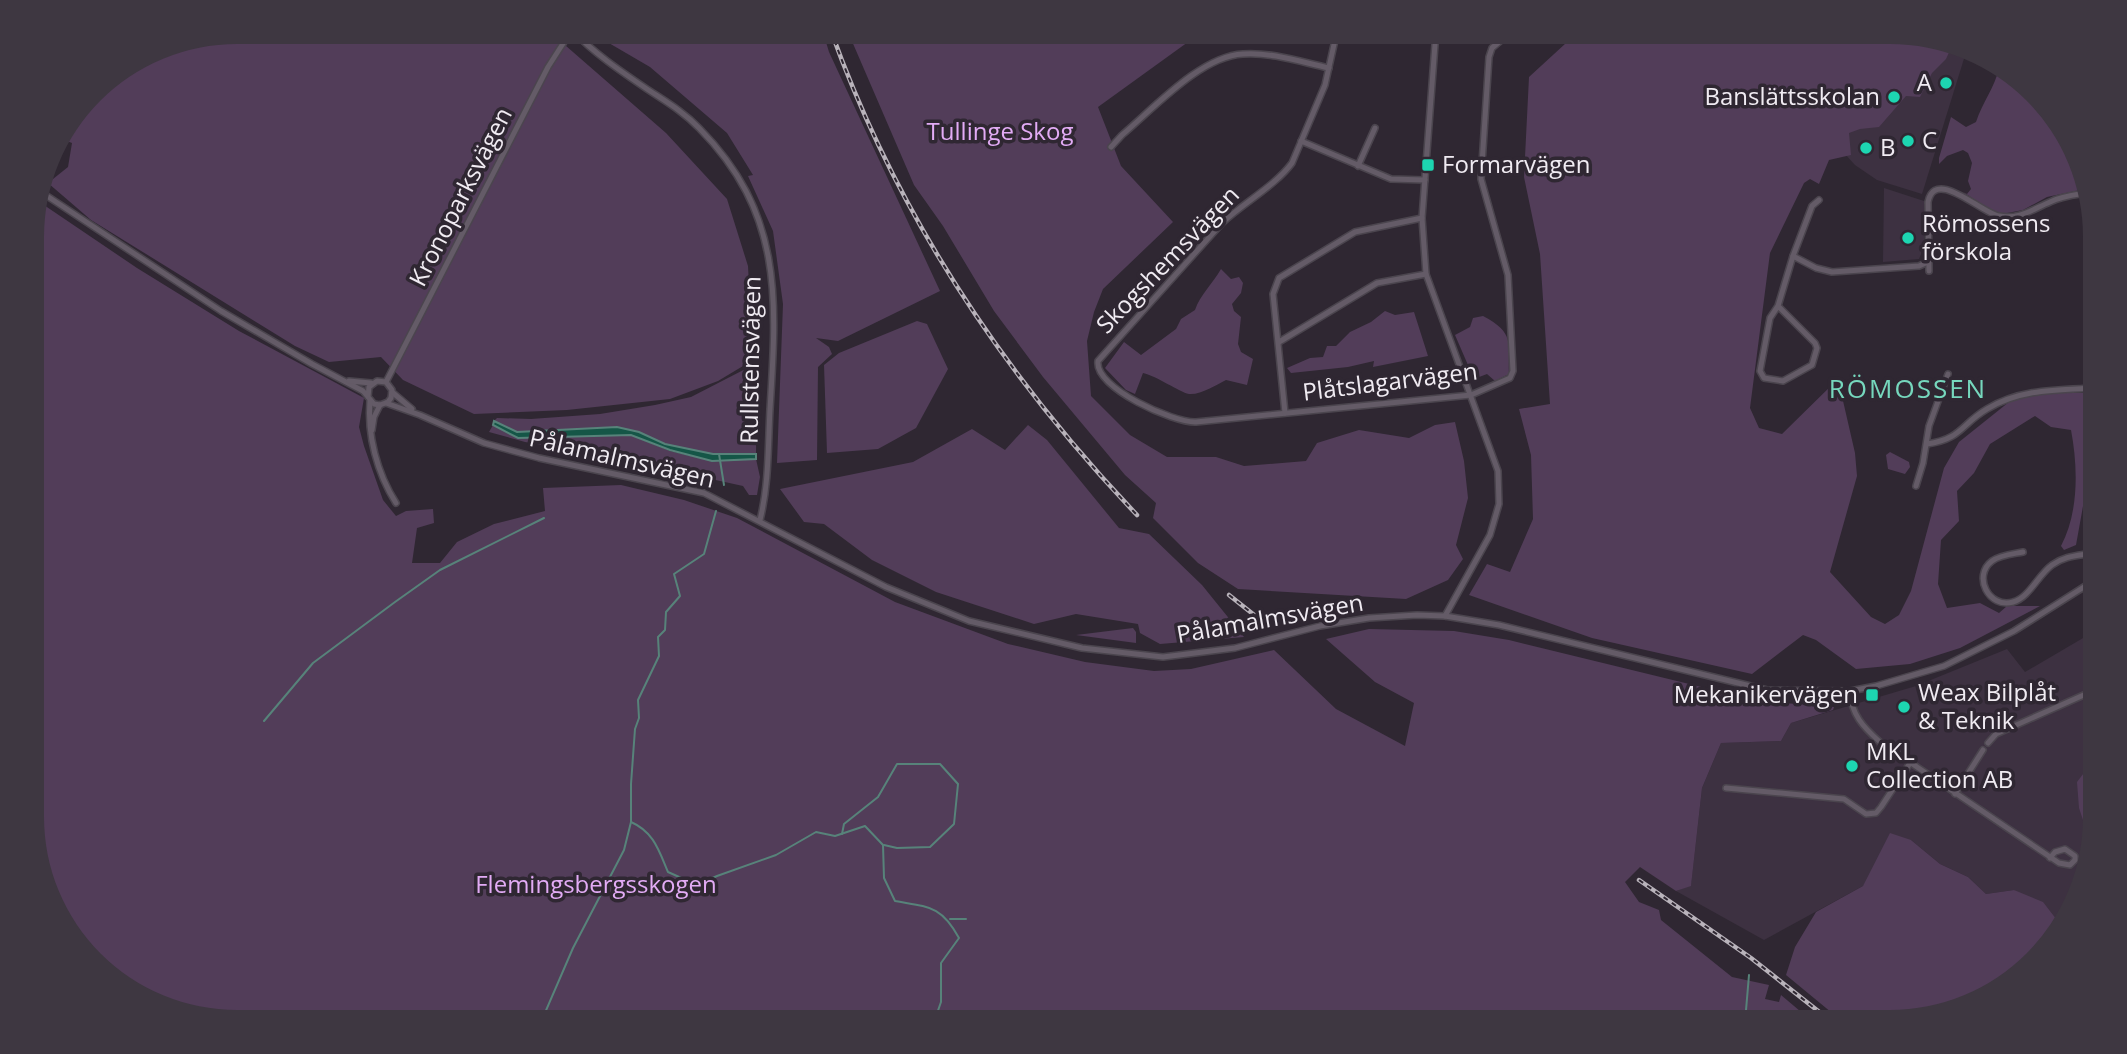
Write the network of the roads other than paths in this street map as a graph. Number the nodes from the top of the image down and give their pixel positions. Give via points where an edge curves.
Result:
1 (564, 44) edge
2 (586, 44) edge
3 (1334, 44) edge
4 (1435, 44) edge
5 (1497, 44) edge
6 (1329, 68) junction
7 (1375, 128) dead end
8 (1301, 141) junction
9 (1111, 147) dead end
10 (1359, 166) junction
11 (1425, 180) junction
12 (2079, 195) edge
13 (48, 197) edge
14 (1819, 200) dead end
15 (1422, 218) junction
16 (1793, 256) junction
17 (1928, 262) junction
18 (1929, 271) dead end
19 (1426, 274) junction
20 (1778, 306) junction
21 (1279, 342) junction
22 (1097, 368) joint
23 (1948, 374) dead end
24 (346, 381) junction
25 (386, 382) junction
26 (371, 383) junction
27 (2083, 388) edge
28 (392, 392) junction
29 (1471, 395) junction
30 (369, 398) junction
31 (383, 404) junction
32 (1284, 413) junction
33 (420, 415) junction
34 (371, 436) junction
35 (1927, 444) junction
36 (1916, 485) dead end
37 (396, 503) dead end
38 (760, 520) junction
39 (2023, 552) dead end
40 (2083, 555) edge
41 (2083, 586) edge
42 (1445, 616) junction
43 (1850, 691) junction
44 (2083, 695) edge
45 (1988, 743) dead end
46 (1983, 750) dead end
47 (1910, 763) junction
48 (1726, 788) dead end
49 (1955, 794) junction
50 (2050, 858) dead end

1 - 25 street, Kronoparksvägen
2 - 38 street, Rullstensvägen via 699,127 746,190 760,220 770,257 773,305
3 - 6 street, Skogshemsvägen
4 - 11 street
5 - 29 street, Plåtslagarvägen via 1489,57 1481,179 1508,275 1513,371 1505,381
6 - 8 street, Skogshemsvägen
6 - 9 street via 1264,54 1220,58 1197,72
7 - 10 street
8 - 10 street
8 - 22 street, Skogshemsvägen via 1286,171 1213,232 1100,358
10 - 11 street via 1391,180
11 - 15 street
12 - 17 street via 2059,198 2020,216 2001,217 1952,190 1935,189 1928,202
13 - 24 street via 221,311
14 - 16 street via 1812,206
15 - 19 street
15 - 21 street via 1355,232 1279,278 1273,294
16 - 17 street via 1816,268 1843,273
16 - 20 street
17 - 18 street
19 - 21 street via 1377,283
19 - 29 street
20 - 20 street via 1770,318 1760,371 1764,378 1783,381 1812,365 1817,348
21 - 32 street
22 - 32 street, Plåtslagarvägen via 1125,396 1186,422
23 - 35 street via 1928,426
24 - 26 street
24 - 30 street
25 - 26 street
25 - 28 street
26 - 30 street
27 - 35 street via 2022,394 1989,408 1945,442
28 - 31 street
28 - 33 street, Pålamalmsvägen
29 - 32 street, Plåtslagarvägen
29 - 42 street via 1498,471 1499,504 1490,535
30 - 31 street
30 - 34 street
31 - 33 street, Pålamalmsvägen
31 - 34 street via 374,416
33 - 38 street, Pålamalmsvägen via 484,443 705,493
34 - 37 street
35 - 36 street
38 - 42 street, Pålamalmsvägen via 886,587 957,616 1082,648 1163,657 1235,648 1369,618
39 - 40 street via 1997,558 1985,569 1985,589 1997,601 2018,600 2056,563
41 - 43 street, Pålamalmsvägen via 1968,655 1923,674
42 - 43 street, Pålamalmsvägen via 1767,690
43 - 47 street via 1850,703 1866,729
44 - 45 street via 1996,734
46 - 49 street
47 - 48 street via 1881,807 1871,814 1844,799
47 - 49 street
49 - 50 street

